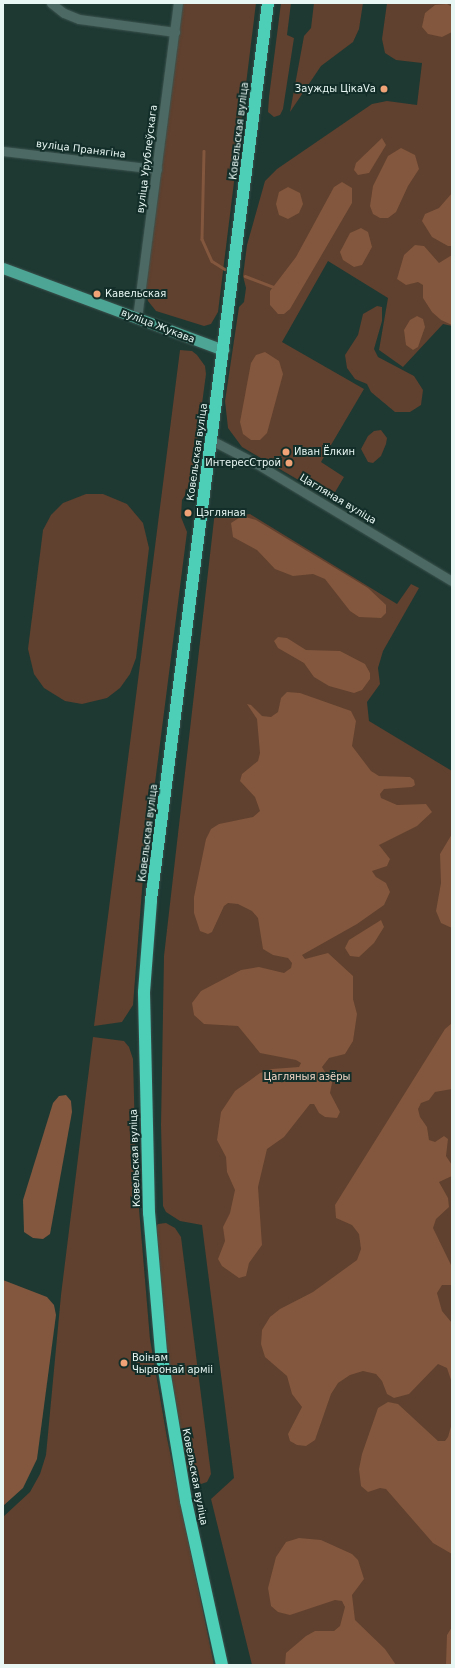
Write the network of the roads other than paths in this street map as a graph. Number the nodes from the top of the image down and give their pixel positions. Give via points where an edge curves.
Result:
1 (51, 3) edge
2 (178, 3) edge
3 (268, 3) edge
4 (175, 32) junction
5 (3, 151) edge
6 (157, 169) junction
7 (3, 268) edge
8 (137, 318) junction
9 (223, 350) junction
10 (211, 440) junction
11 (452, 581) edge
12 (222, 1665) edge

1 - 4 street via 64,14 79,19
2 - 4 street, вуліца Урублеўскага
3 - 9 highway, Ковельская вуліца
4 - 6 street, вуліца Урублеўскага
5 - 6 street, вуліца Пранягіна
6 - 8 street, вуліца Урублеўскага
7 - 8 main road, вуліца Жукава
8 - 9 main road, вуліца Жукава
9 - 10 highway, Ковельская вуліца
10 - 11 street, Цагляная вуліца via 257,464
10 - 12 highway, Ковельская вуліца via 151,900 144,992 149,1213 161,1352 186,1501

